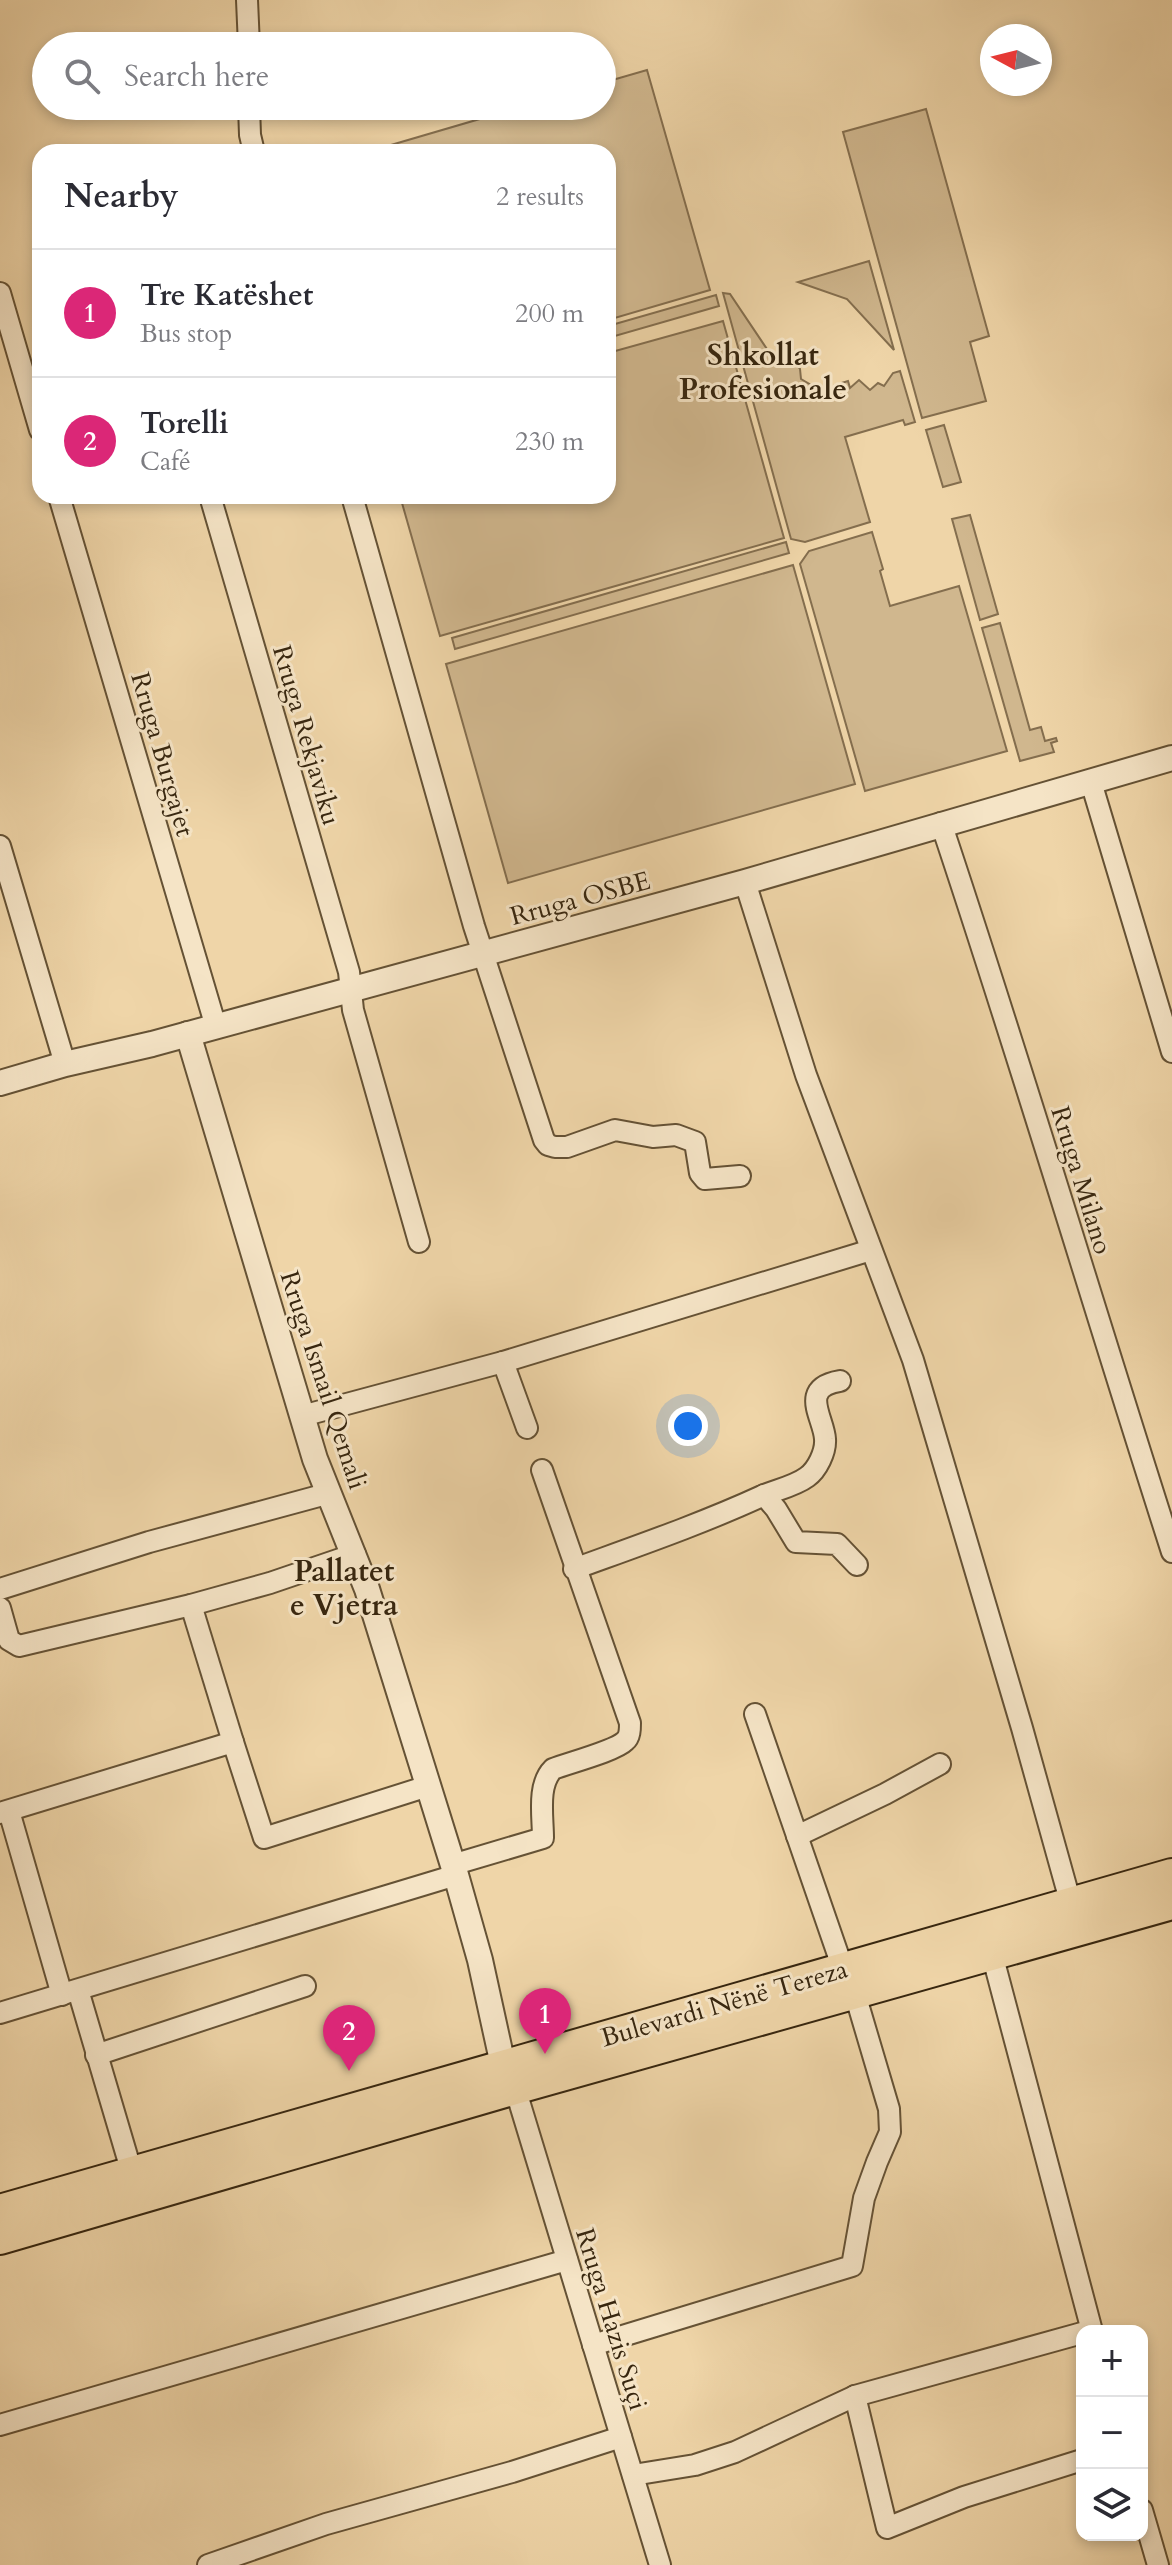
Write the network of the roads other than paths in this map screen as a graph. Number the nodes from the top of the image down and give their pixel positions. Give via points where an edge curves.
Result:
1 (247, 0) edge
2 (248, 32) edge
3 (249, 120) edge
4 (252, 144) edge
5 (0, 293) edge
6 (32, 403) edge
7 (61, 504) edge
8 (212, 504) edge
9 (354, 504) edge
10 (1172, 758) edge
11 (1091, 782) junction
12 (941, 823) junction
13 (0, 846) edge
14 (745, 882) junction
15 (485, 953) junction
16 (351, 990) junction
17 (216, 1027) junction
18 (188, 1034) junction
19 (1172, 1052) edge
20 (65, 1064) junction
21 (0, 1083) edge
22 (740, 1176) dead end
23 (419, 1242) dead end
24 (871, 1250) junction
25 (503, 1362) junction
26 (840, 1381) dead end
27 (302, 1416) junction
28 (527, 1428) dead end
29 (542, 1470) dead end
30 (330, 1493) junction
31 (764, 1495) junction
32 (1172, 1552) edge
33 (355, 1554) junction
34 (857, 1565) dead end
35 (574, 1569) junction
36 (0, 1589) edge
37 (191, 1605) junction
38 (0, 1608) edge
39 (755, 1714) dead end
40 (233, 1742) junction
41 (940, 1764) dead end
42 (428, 1786) junction
43 (4, 1812) edge
44 (797, 1836) junction
45 (454, 1870) junction
46 (1172, 1875) edge
47 (1172, 1903) edge
48 (1071, 1904) junction
49 (992, 1954) junction
50 (849, 1982) junction
51 (305, 1986) dead end
52 (70, 1992) junction
53 (0, 2013) edge
54 (96, 2055) junction
55 (509, 2077) junction
56 (132, 2173) junction
57 (0, 2211) edge
58 (0, 2238) edge
59 (567, 2260) junction
60 (1089, 2325) edge
61 (1076, 2335) edge
62 (593, 2345) junction
63 (855, 2396) junction
64 (0, 2425) edge
65 (621, 2437) junction
66 (1076, 2462) edge
67 (633, 2475) junction
68 (1148, 2531) edge
69 (208, 2565) edge
70 (660, 2565) edge
71 (1158, 2565) edge

1 - 2 street
3 - 4 street
5 - 6 street
7 - 17 street, Rruga Burgajet
8 - 16 street, Rruga Rekjaviku
9 - 15 street
10 - 11 street, Rruga OSBE
11 - 12 street, Rruga OSBE
11 - 19 street
12 - 14 street, Rruga OSBE
12 - 32 street, Rruga Milano
13 - 20 street
14 - 15 street, Rruga OSBE
14 - 24 street via 806,1075
15 - 16 street, Rruga OSBE
15 - 22 street via 548,1145 567,1147 615,1130 676,1135 695,1142 705,1179
16 - 17 street, Rruga OSBE
16 - 23 street, Rruga Rekjaviku
17 - 18 street, Rruga OSBE
18 - 20 street, Rruga OSBE
18 - 27 street, Rruga Ismail Qemali
20 - 21 street, Rruga OSBE
24 - 25 street
24 - 48 street via 913,1360
25 - 27 street
25 - 28 street
26 - 31 street via 819,1392 818,1419 826,1441 817,1466 807,1477
27 - 30 street, Rruga Ismail Qemali
29 - 35 street
30 - 33 street, Rruga Ismail Qemali
30 - 36 street
31 - 34 street via 796,1542 837,1544
31 - 35 street
33 - 37 street
33 - 42 street, Rruga Ismail Qemali
35 - 45 street via 630,1732 615,1747 546,1776 543,1838
37 - 38 street via 19,1646 9,1640
37 - 40 street
39 - 44 street
40 - 42 street via 265,1838
40 - 43 street
41 - 44 street
42 - 45 street, Rruga Ismail Qemali
43 - 52 street
44 - 50 street
45 - 52 street
45 - 55 street, Rruga Ismail Qemali
46 - 48 main road, Bulevardi Nënë Tereza
47 - 49 main road, Bulevardi Nënë Tereza
48 - 50 main road, Bulevardi Nënë Tereza
49 - 50 main road, Bulevardi Nënë Tereza
49 - 60 street
50 - 55 main road, Bulevardi Nënë Tereza
50 - 62 street via 891,2124 864,2198 852,2266
51 - 54 street
52 - 53 street
52 - 54 street
54 - 56 street
55 - 56 main road, Bulevardi Nënë Tereza
55 - 58 main road, Bulevardi Nënë Tereza
55 - 59 street, Rruga Hazis Suçi
56 - 57 main road, Bulevardi Nënë Tereza
59 - 62 street, Rruga Hazis Suçi
59 - 64 street
61 - 63 street
62 - 65 street, Rruga Hazis Suçi
63 - 66 street via 887,2528
63 - 67 street via 735,2452
65 - 67 street, Rruga Hazis Suçi
65 - 69 street via 326,2524
67 - 70 street, Rruga Hazis Suçi
68 - 71 street

